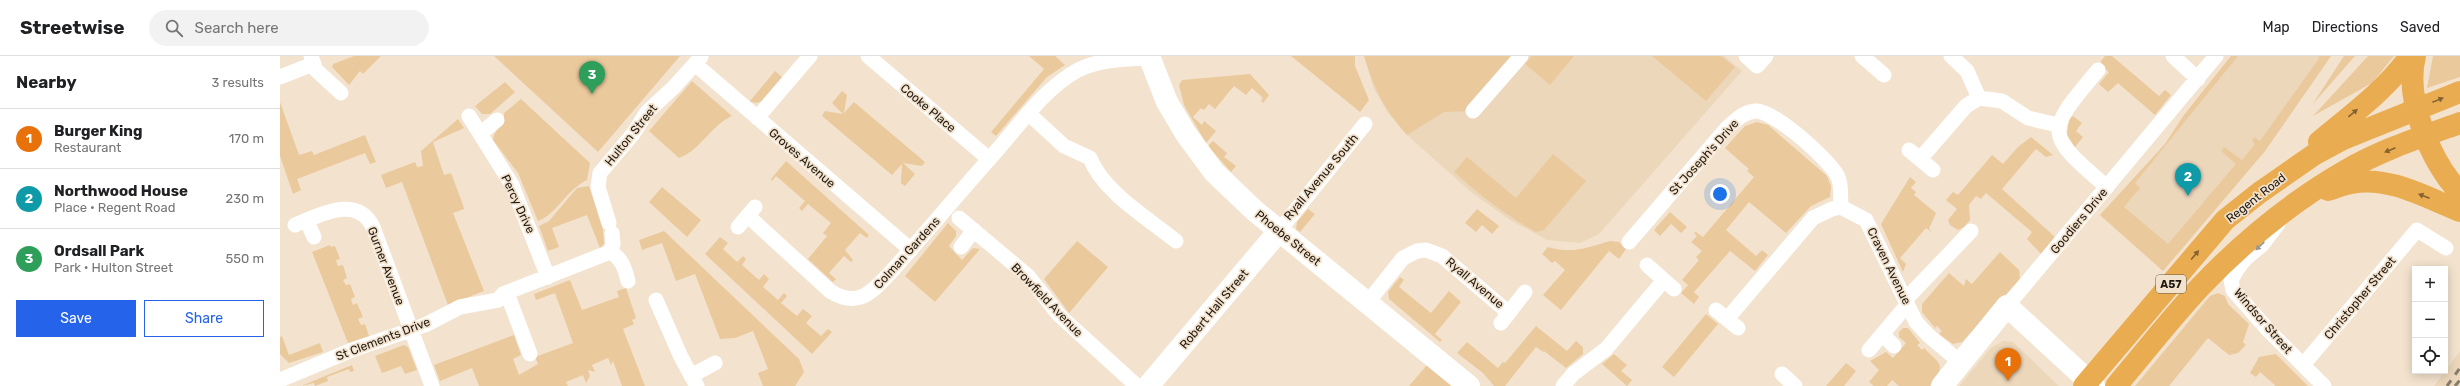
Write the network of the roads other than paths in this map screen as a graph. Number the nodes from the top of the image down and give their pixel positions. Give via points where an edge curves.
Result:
1 (810, 56) edge
2 (868, 56) edge
3 (1521, 56) edge
4 (1746, 56) edge
5 (1766, 56) edge
6 (1862, 56) edge
7 (1951, 56) edge
8 (2174, 56) edge
9 (2216, 56) edge
10 (2410, 56) edge
11 (2415, 56) edge
12 (1149, 57) edge
13 (312, 60) edge
14 (698, 60) edge
15 (1881, 66) edge
16 (2098, 70) dead end
17 (280, 77) edge
18 (2198, 79) junction
19 (2460, 92) edge
20 (342, 93) dead end
21 (1979, 98) junction
22 (2417, 109) junction
23 (1473, 111) dead end
24 (1028, 113) junction
25 (469, 116) dead end
26 (757, 118) junction
27 (497, 120) dead end
28 (2460, 123) edge
29 (1365, 124) dead end
30 (2058, 125) junction
31 (480, 134) junction
32 (2426, 135) junction
33 (989, 159) junction
34 (1933, 170) dead end
35 (2107, 187) junction
36 (2259, 193) junction
37 (2460, 193) edge
38 (2302, 199) junction
39 (1841, 207) junction
40 (2460, 211) edge
41 (2283, 215) junction
42 (747, 217) dead end
43 (959, 218) dead end
44 (974, 230) junction
45 (1279, 231) junction
46 (1971, 231) dead end
47 (314, 237) dead end
48 (1176, 241) dead end
49 (1629, 242) dead end
50 (960, 247) dead end
51 (2446, 248) dead end
52 (911, 250) junction
53 (610, 252) junction
54 (1647, 266) dead end
55 (548, 277) junction
56 (628, 281) dead end
57 (2200, 287) junction
58 (1525, 292) dead end
59 (507, 293) junction
60 (656, 300) dead end
61 (1368, 302) junction
62 (1906, 303) junction
63 (2007, 306) junction
64 (1727, 319) dead end
65 (411, 330) junction
66 (1883, 335) junction
67 (1894, 346) dead end
68 (1869, 350) dead end
69 (530, 354) dead end
70 (1960, 362) junction
71 (715, 363) dead end
72 (2303, 365) junction
73 (1782, 374) dead end
74 (280, 380) edge
75 (694, 381) edge
76 (2089, 384) edge
77 (432, 386) edge
78 (1137, 386) edge
79 (1148, 386) edge
80 (1469, 386) edge
81 (1563, 386) edge
82 (1796, 386) edge
83 (1942, 386) edge
84 (2116, 386) edge
85 (2324, 386) edge

1 - 26 street
2 - 33 street, Cooke Place
3 - 23 street
4 - 5 street via 1757,66
6 - 15 street
7 - 21 street via 1967,71
8 - 18 street
9 - 18 street, Goodiers Drive
36 -> 10 highway, A57 via 2373,97
11 - 22 highway via 2411,79
12 - 24 street, Colman Gardens via 1115,60 1079,70 1054,86
12 - 45 street, Phoebe Street via 1167,102 1202,157 1227,185
13 - 17 street
13 - 20 street via 316,70
14 - 26 street, Groves Avenue
14 - 53 street, Hulton Street via 647,112 633,134 600,173 598,187 610,203 613,244
16 - 30 street via 2065,110
18 - 35 street, Goodiers Drive
22 -> 19 highway, Regent Road / A57
21 - 30 street via 2002,101 2028,118
21 - 34 street via 1966,106 1915,155
22 - 32 highway
22 - 36 highway, Regent Road / A57 via 2343,139 2315,154
24 - 33 street, Colman Gardens
24 - 48 street via 1064,146 1090,158 1111,189 1164,222
25 - 31 street, Percy Drive
26 - 52 street, Groves Avenue
27 - 31 street
28 - 32 highway, A57
29 - 45 street, Ryall Avenue South
30 - 35 street via 2060,141 2069,155
31 - 55 street, Percy Drive via 512,185
32 - 37 highway via 2446,177
32 -> 38 highway, A57 via 2346,170
33 - 52 street, Colman Gardens
35 - 63 street, Goodiers Drive
76 -> 36 highway, Regent Road / A57 via 2225,220
40 -> 38 highway, A57 via 2401,187 2380,182 2352,182
38 - 41 highway, A57
39 - 49 street, St Joseph's Drive via 1839,178 1830,165 1777,119 1755,111 1737,118 1727,128
39 - 62 street, Craven Avenue via 1861,217 1870,226
39 - 64 street via 1827,210 1813,218
41 - 57 highway, A57 via 2235,252
41 -> 72 street, Windsor Street via 2274,231 2245,259 2231,280 2233,290
42 - 52 street, Colman Gardens via 830,292 842,298 856,299 872,292
43 - 44 street, Browfield Avenue
44 - 50 street
44 - 78 street, Browfield Avenue via 1028,276 1059,314
45 - 61 street, Phoebe Street
45 - 79 street, Robert Hall Street
46 - 62 street
47 - 65 street, Gurner Avenue via 301,223 344,208 358,211 367,218 373,227
51 - 72 street, Christopher Street via 2417,230
53 - 55 street, St Clements Drive
53 - 56 street via 616,255 622,264
54 - 81 street via 1669,285 1606,349 1573,374
55 - 59 street, St Clements Drive
57 - 76 highway, A57 via 2177,297 2119,366 2103,380
57 - 84 highway, A57
58 - 61 street, Ryall Avenue via 1505,318 1452,263 1426,250 1417,251 1403,258
59 - 65 street, St Clements Drive via 498,300 460,307
59 - 69 street
60 - 75 street
61 - 80 street, Phoebe Street
62 - 66 street
62 - 70 street, Craven Avenue via 1916,322
63 - 70 street, Goodiers Drive
63 - 76 street
65 - 74 street, St Clements Drive via 352,350
65 - 77 street, Gurner Avenue
66 - 67 street
66 - 68 street
70 - 83 street, Goodiers Drive
71 - 75 street
72 - 85 street, Windsor Street
73 - 82 street

